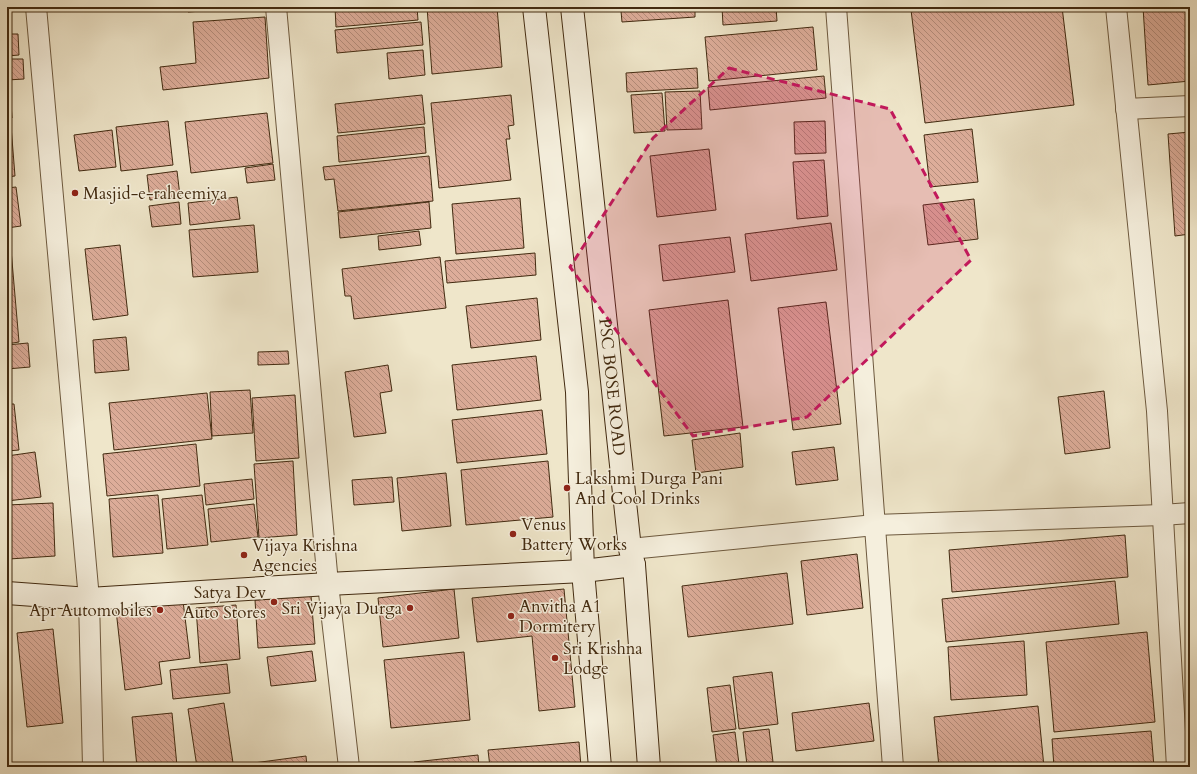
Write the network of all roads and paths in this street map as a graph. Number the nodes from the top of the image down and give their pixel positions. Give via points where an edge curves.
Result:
1 (36, 7) edge
2 (276, 7) edge
3 (534, 7) edge
4 (572, 7) edge
5 (836, 7) edge
6 (1116, 7) edge
7 (1190, 106) edge
8 (1126, 109) junction
9 (1190, 513) edge
10 (1162, 515) junction
11 (875, 525) junction
12 (632, 557) junction
13 (583, 571) junction
14 (328, 584) junction
15 (7, 593) edge
16 (89, 599) junction
17 (93, 767) edge
18 (349, 767) edge
19 (600, 767) edge
20 (649, 767) edge
21 (893, 767) edge
22 (1177, 767) edge

1 - 16 street
2 - 14 street
3 - 13 street via 577,392
4 - 12 street, PSC BOSE ROAD
5 - 11 street
6 - 8 street
7 - 8 street
8 - 10 street via 1157,411
9 - 10 street
10 - 11 street
10 - 22 street
11 - 12 street
11 - 21 street
12 - 13 street
12 - 20 street, PSC BOSE ROAD
13 - 14 street
13 - 19 street
14 - 16 street
14 - 18 street
15 - 16 street
16 - 17 street

